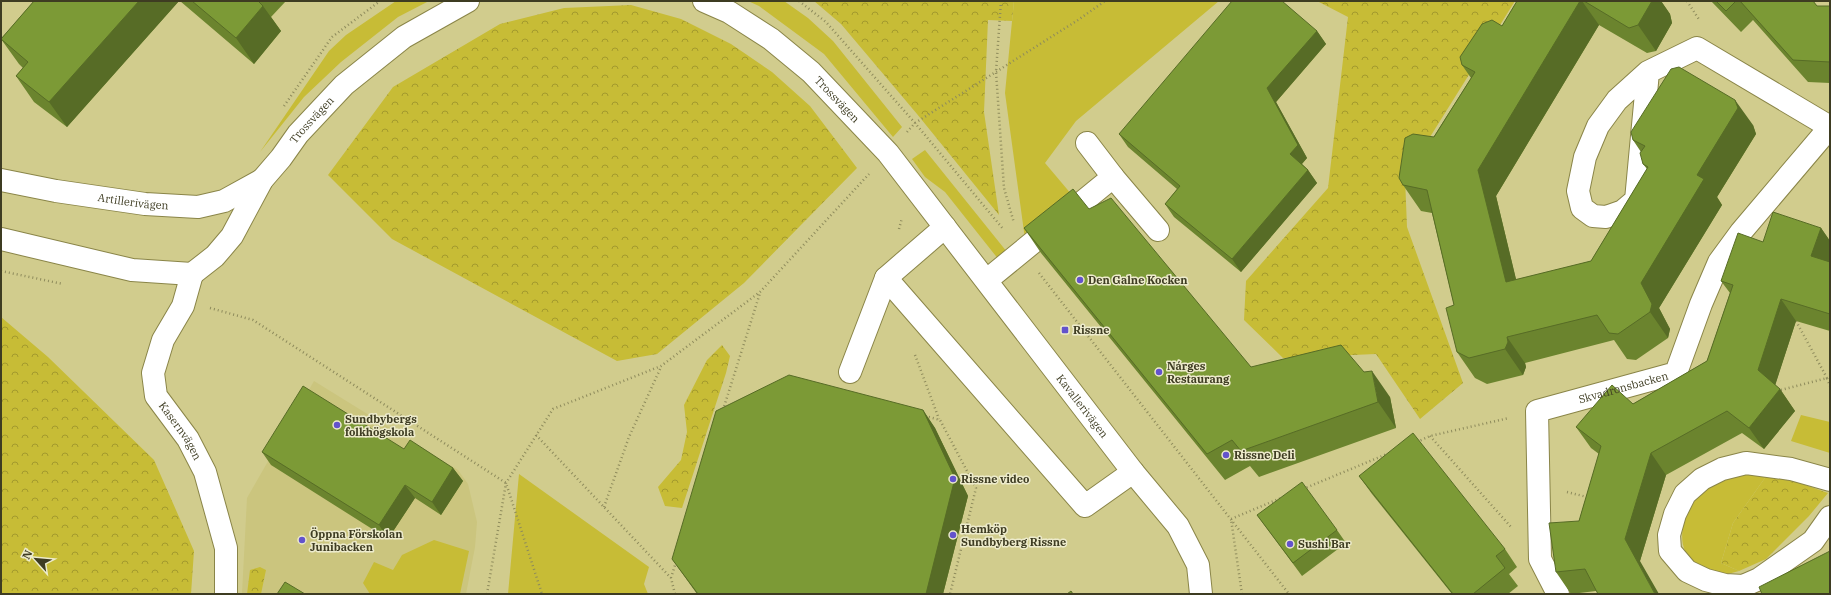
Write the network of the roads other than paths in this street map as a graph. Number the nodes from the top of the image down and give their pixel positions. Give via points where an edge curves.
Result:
1 (468, 1) edge
2 (704, 1) edge
3 (1648, 72) junction
4 (1830, 127) edge
5 (1087, 143) dead end
6 (1113, 176) junction
7 (1, 180) edge
8 (262, 180) junction
9 (945, 226) junction
10 (1158, 230) dead end
11 (1, 239) edge
12 (192, 274) junction
13 (886, 278) junction
14 (987, 280) junction
15 (850, 372) dead end
16 (1133, 472) junction
17 (1830, 480) edge
18 (1830, 517) edge
19 (226, 594) edge
20 (1201, 594) edge
21 (1558, 594) edge

1 - 8 street, Trossvägen via 404,38 344,85 298,134
2 - 9 street, Trossvägen via 729,12 771,39 811,72 888,153
3 - 3 street via 1613,105 1598,126 1585,157 1578,191 1582,208 1593,216 1606,217 1623,211 1636,200
3 - 4 street via 1697,48
4 - 21 street, Skvadronsbacken via 1741,232 1720,262 1701,304 1676,373 1537,411 1540,560
5 - 6 street
6 - 10 street
6 - 14 street
7 - 8 street, Artillerivägen via 56,192 145,204 198,207 224,201
8 - 12 street, Trossvägen via 232,236 215,256
9 - 13 street
9 - 14 street, Kavallerivägen
11 - 12 street via 132,270
12 - 19 street, Kasernvägen via 183,306 163,340 152,373 156,396 188,439 205,472 226,548
13 - 15 street
13 - 16 street via 1086,506
14 - 16 street, Kavallerivägen
16 - 20 street, Kavallerivägen via 1178,526 1198,565
17 - 18 street via 1791,469 1746,463 1722,469 1702,479 1685,494 1675,514 1669,536 1670,552 1687,571 1699,577 1725,585 1743,586 1759,579 1813,541

